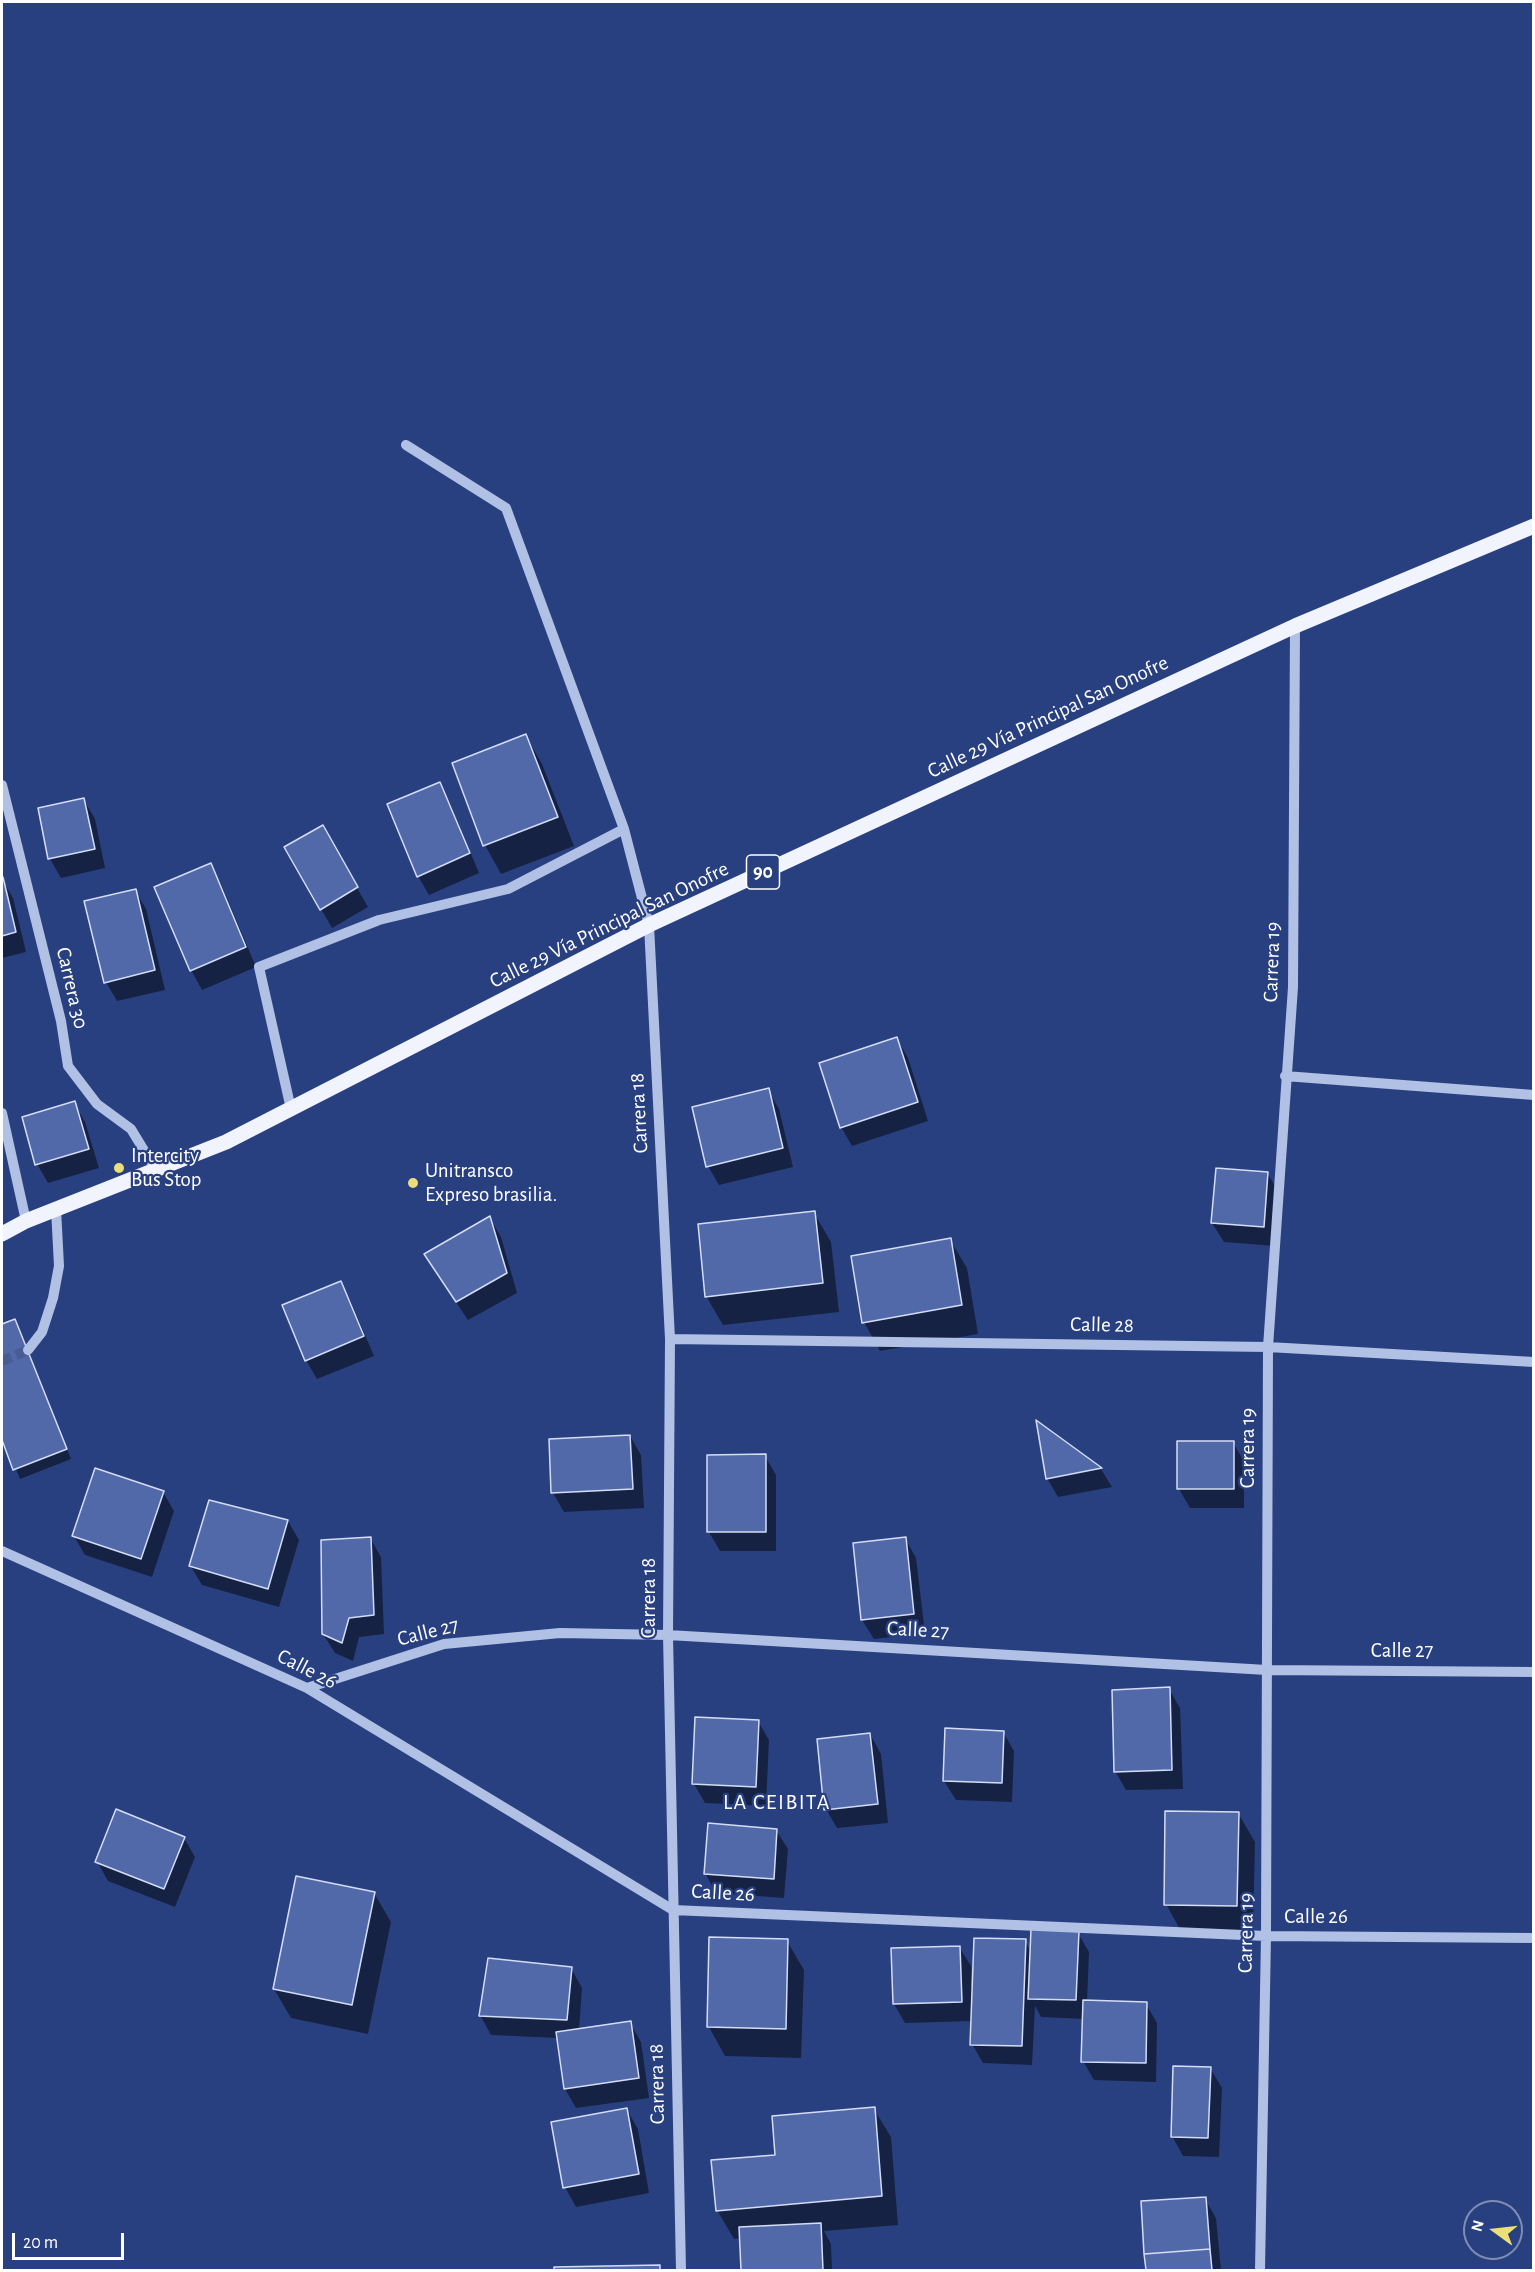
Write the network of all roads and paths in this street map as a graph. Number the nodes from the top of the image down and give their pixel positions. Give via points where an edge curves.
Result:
1 (406, 445) dead end
2 (1533, 526) edge
3 (1295, 626) junction
4 (2, 785) edge
5 (624, 829) junction
6 (649, 925) junction
7 (1285, 1076) junction
8 (1533, 1095) edge
9 (291, 1109) junction
10 (2, 1113) edge
11 (156, 1170) junction
12 (56, 1209) junction
13 (26, 1221) junction
14 (2, 1234) edge
15 (670, 1339) junction
16 (1268, 1347) junction
17 (28, 1350) tunnel mouth
18 (1533, 1362) edge
19 (2, 1551) edge
20 (668, 1635) junction
21 (1267, 1670) junction
22 (1533, 1672) edge
23 (307, 1688) junction
24 (673, 1910) junction
25 (1266, 1936) junction
26 (1533, 1938) edge
27 (681, 2271) edge
28 (1260, 2271) edge

1 - 5 street, Carrera 18 via 506,508
2 - 3 main road, Calle 29 Vía Principal San Onofre / 90
3 - 6 main road, Calle 29 Vía Principal San Onofre / 90
3 - 7 street, Carrera 19 via 1293,987
4 - 11 street, Carrera 30 via 61,1021 68,1066 98,1104 131,1129
5 - 6 street, Carrera 18
5 - 9 street via 508,889 379,920 259,967
6 - 9 main road, Calle 29 Vía Principal San Onofre / 90
6 - 15 street, Carrera 18
7 - 8 street
7 - 16 street, Carrera 19
9 - 11 main road, Calle 29 Vía Principal San Onofre / 90 via 226,1142
10 - 13 street
11 - 12 main road, Calle 29 Vía Principal San Onofre / 90
12 - 13 main road, Calle 29 Vía Principal San Onofre / 90
12 - 17 street via 59,1266 53,1298 42,1332
13 - 14 main road, Calle 29 Vía Principal San Onofre / 90
15 - 16 street, Calle 28
15 - 20 street, Carrera 18
16 - 18 street, Calle 28
16 - 21 street, Carrera 19
19 - 23 street, Calle 26
20 - 21 street, Calle 27
20 - 23 street, Calle 27 via 560,1633 444,1644
20 - 24 street, Carrera 18
21 - 22 street, Calle 27
21 - 25 street, Carrera 19
23 - 24 street, Calle 26
24 - 25 street, Calle 26
24 - 27 street, Carrera 18
25 - 26 street, Calle 26
25 - 28 street, Carrera 19

